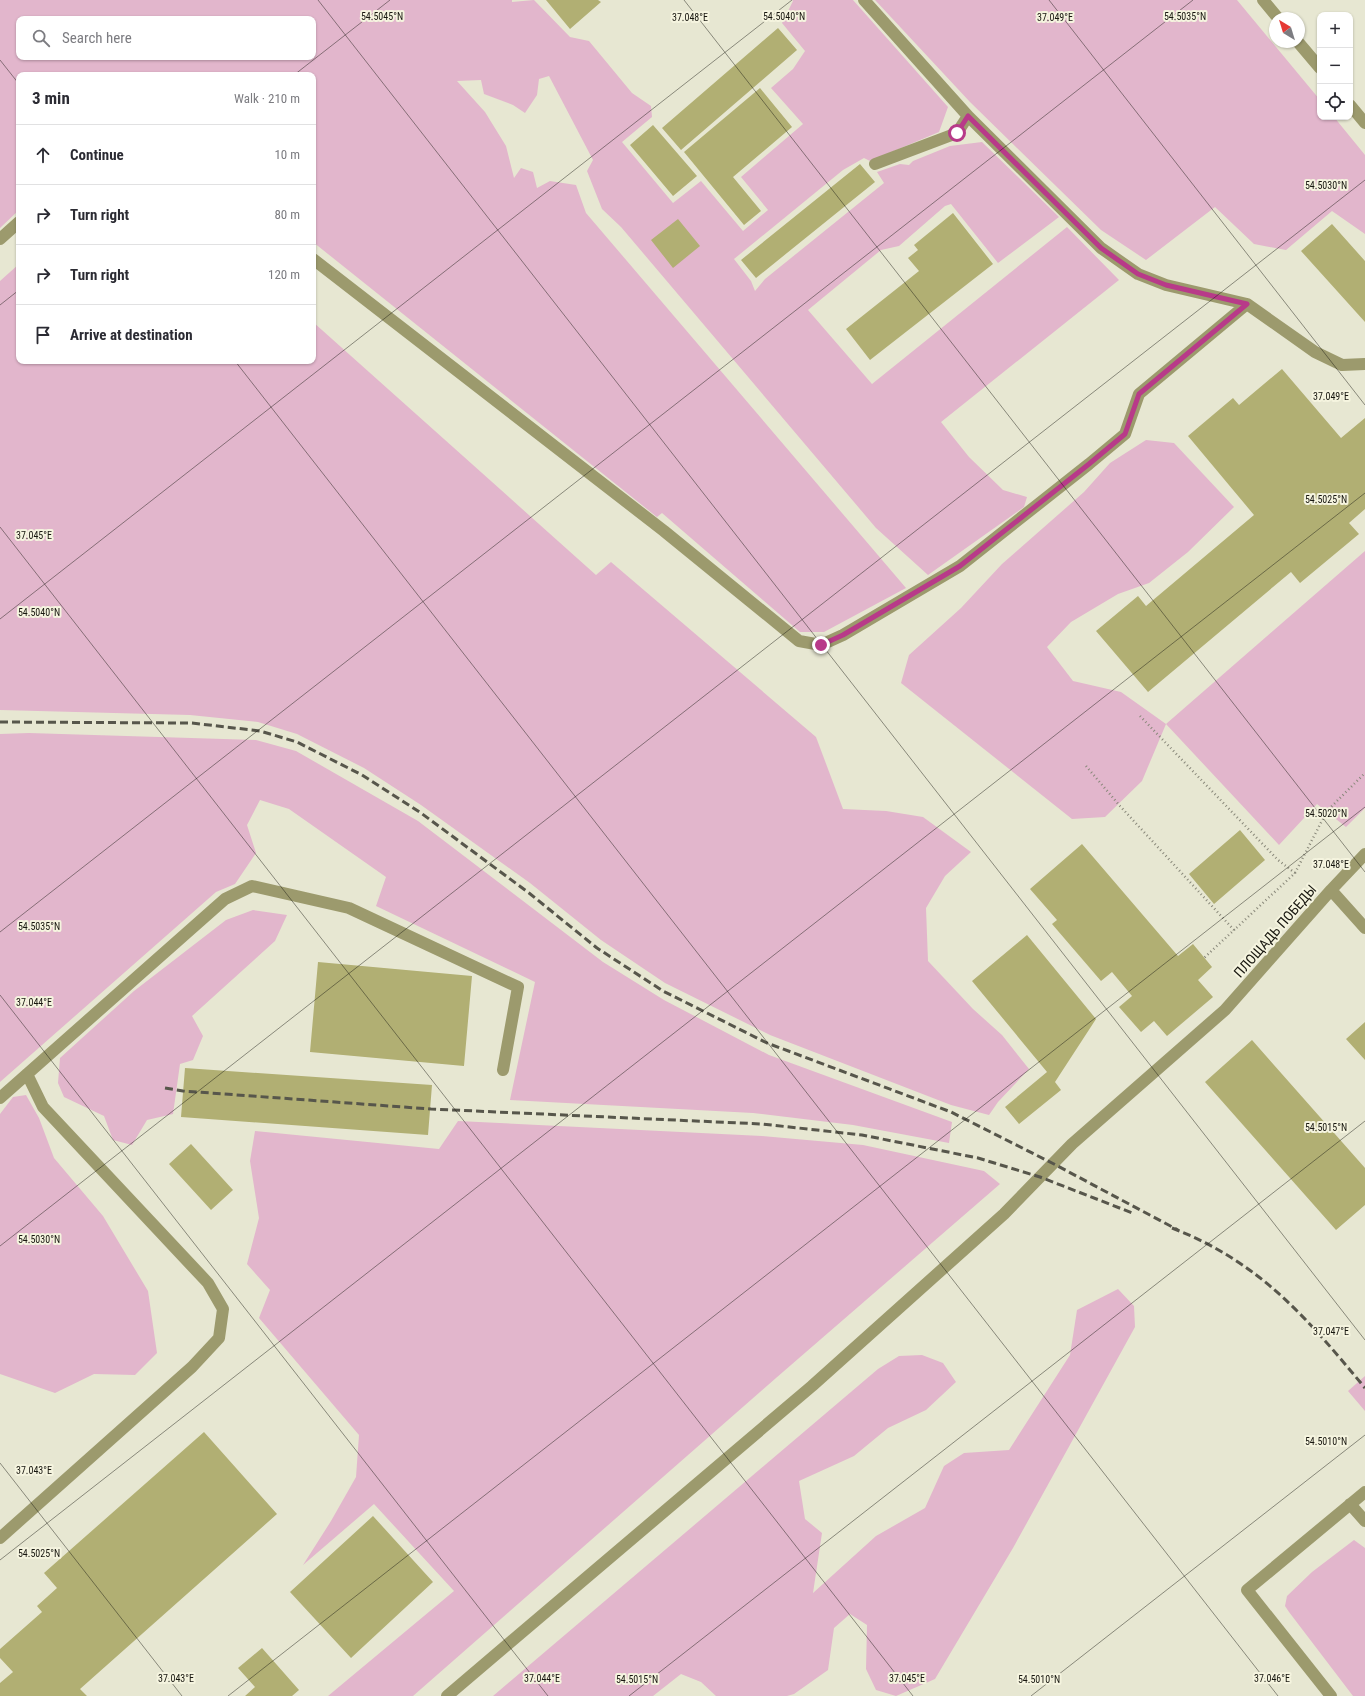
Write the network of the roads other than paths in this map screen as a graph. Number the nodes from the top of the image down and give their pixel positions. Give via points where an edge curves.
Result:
1 (864, 0) edge
2 (1263, 0) edge
3 (1273, 12) edge
4 (1303, 48) edge
5 (1317, 64) edge
6 (1353, 109) edge
7 (968, 116) junction
8 (1365, 123) edge
9 (875, 164) dead end
10 (16, 225) edge
11 (0, 239) edge
12 (316, 260) edge
13 (1247, 304) junction
14 (1365, 364) edge
15 (1365, 854) edge
16 (1331, 890) junction
17 (1365, 928) edge
18 (503, 1070) dead end
19 (27, 1074) junction
20 (0, 1098) edge
21 (1365, 1492) edge
22 (1350, 1504) junction
23 (1365, 1521) edge
24 (0, 1538) edge
25 (447, 1696) edge
26 (1331, 1696) edge

1 - 7 street
2 - 3 street
4 - 5 street
6 - 8 street
7 - 9 street via 957,133
7 - 13 street via 1101,248 1138,274 1166,285
10 - 11 street
12 - 13 street via 658,526 800,641 821,645 843,635 960,566 1089,464 1125,434 1139,394
13 - 14 street via 1315,352 1342,365
15 - 16 street, ПЛОЩАДЬ ПОБЕДЫ
16 - 17 street
16 - 25 street, ПЛОЩАДЬ ПОБЕДЫ via 1225,1010 1072,1144 1004,1214 812,1386
18 - 19 street via 518,987 349,908 252,886 225,899
19 - 20 street
19 - 24 street via 44,1107 208,1283 223,1309 219,1338 192,1367
21 - 22 street
22 - 23 street
22 - 26 street via 1247,1590

